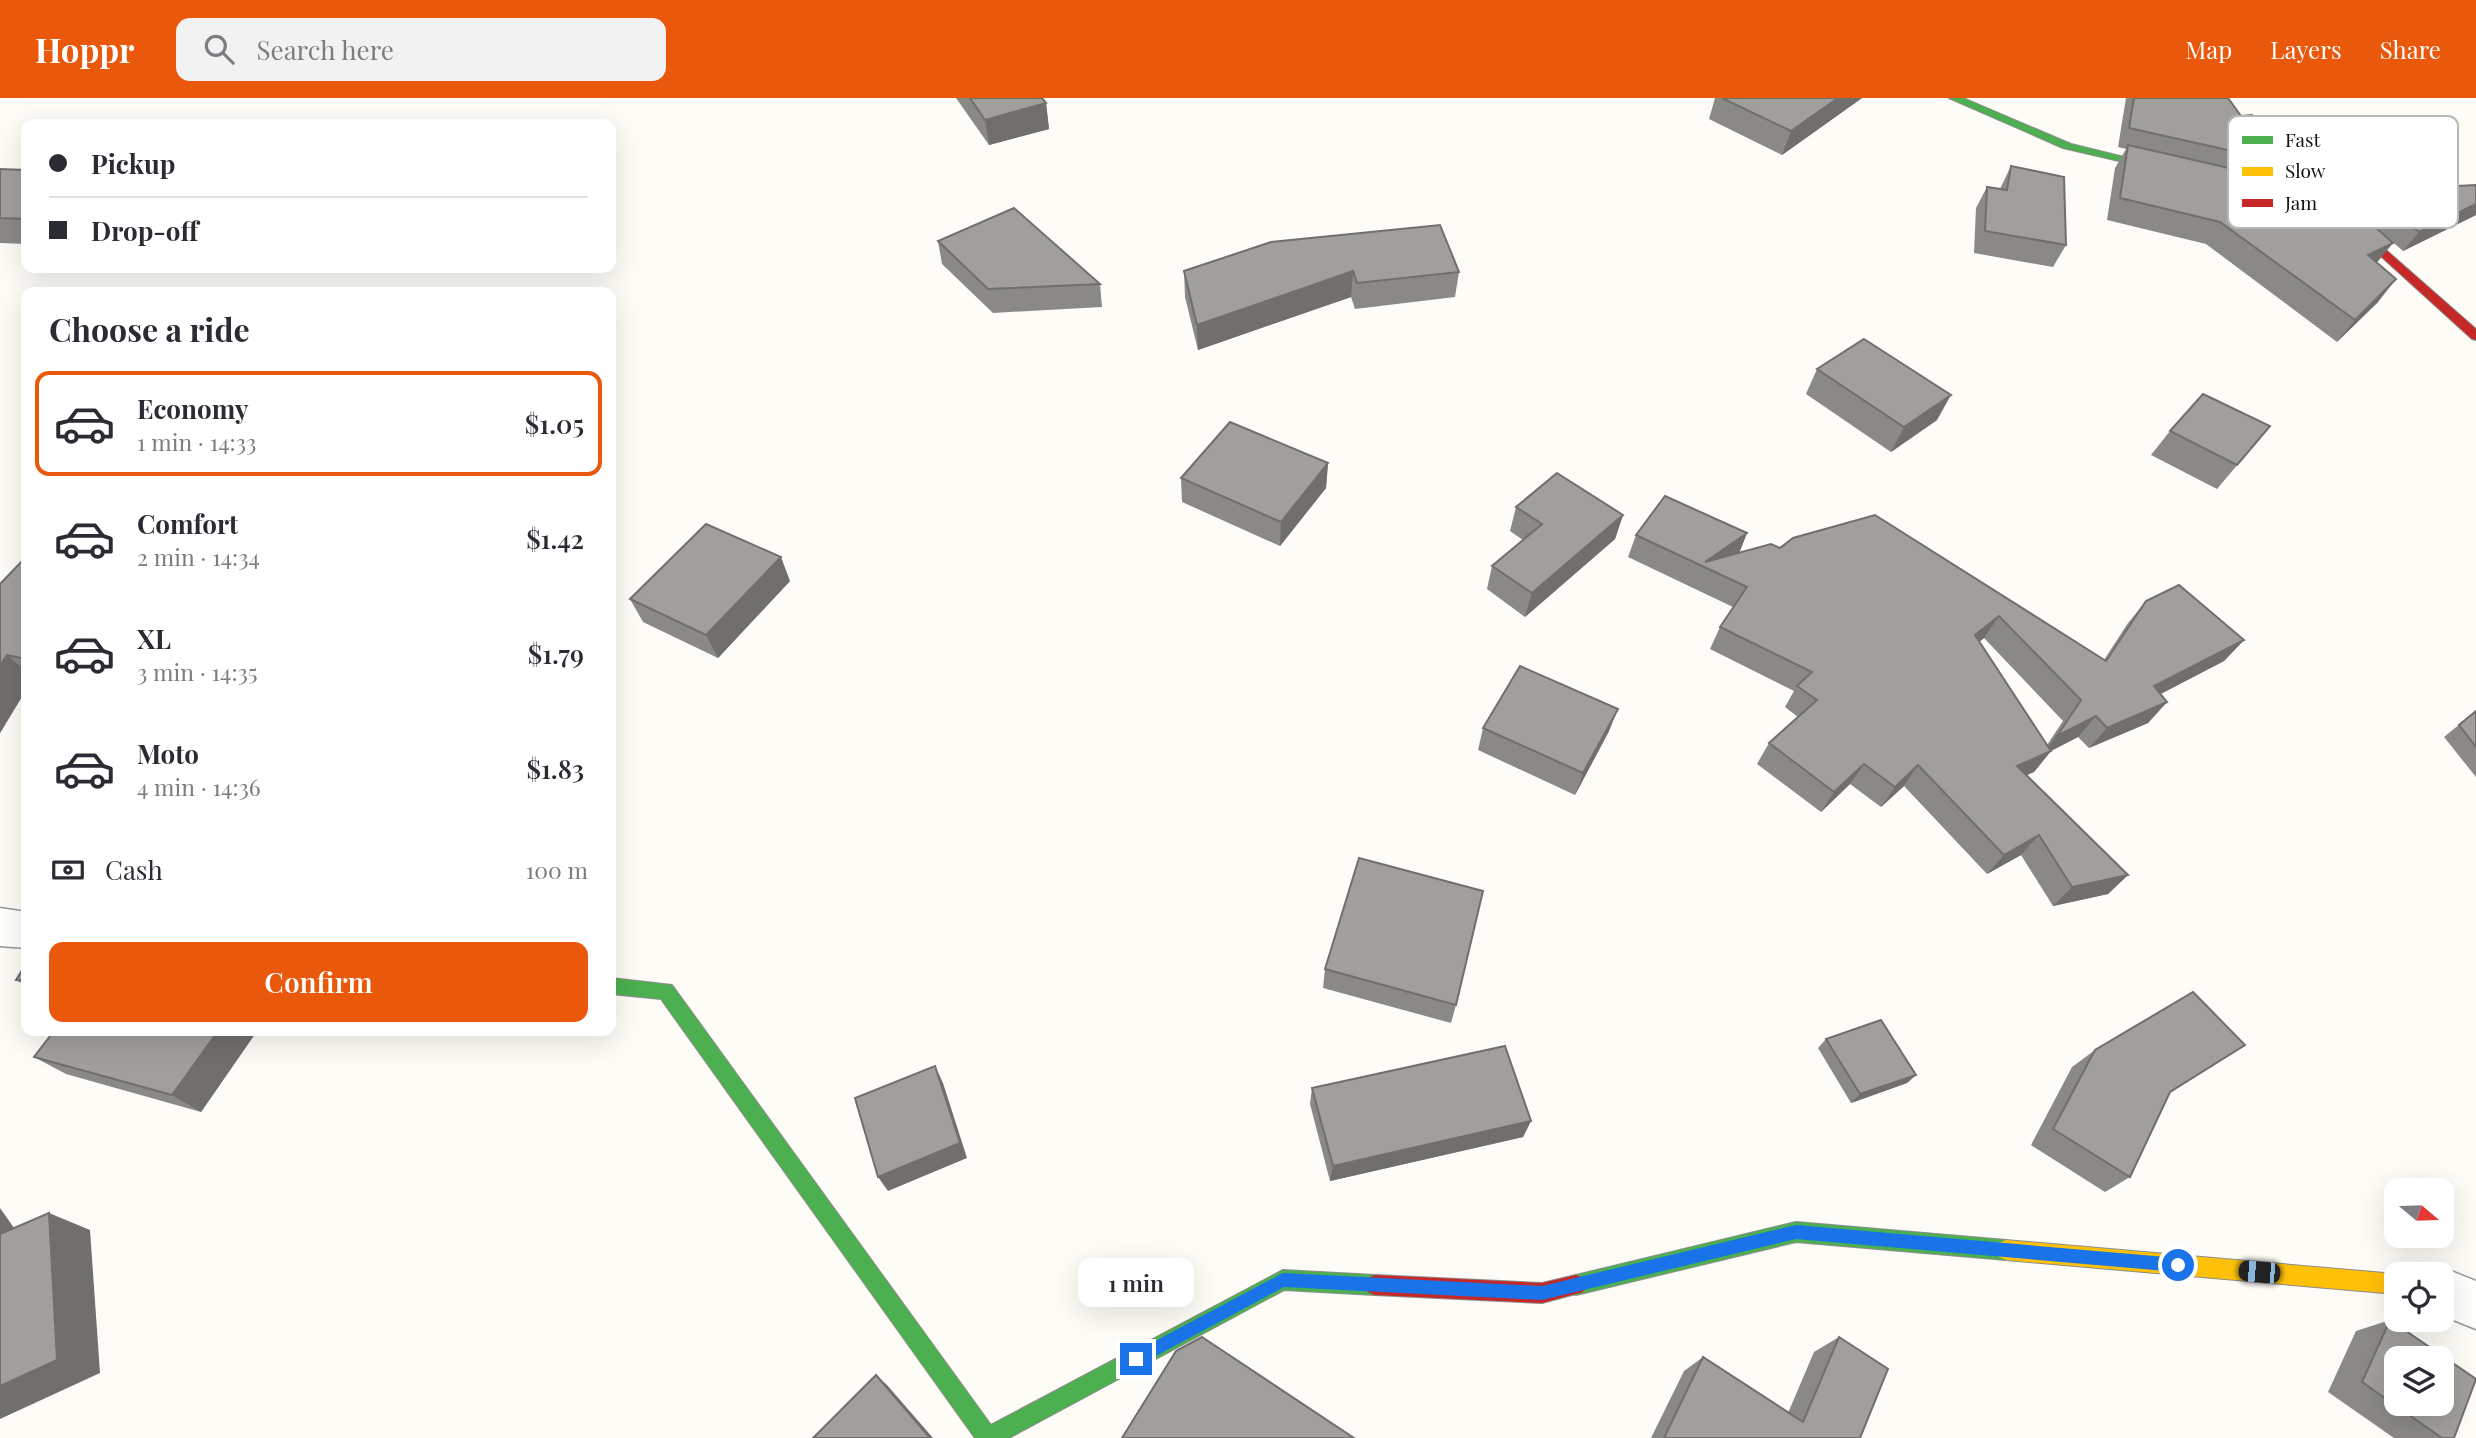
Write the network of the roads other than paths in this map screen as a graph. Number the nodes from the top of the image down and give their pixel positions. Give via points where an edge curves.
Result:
1 (1954, 98) edge
2 (2186, 173) edge
3 (2357, 228) edge
4 (2476, 335) edge
5 (0, 927) edge
6 (21, 929) edge
7 (616, 986) edge
8 (2384, 1283) edge
9 (2454, 1297) edge
10 (2476, 1306) edge
11 (988, 1438) edge

1 - 2 street via 2067,146
3 - 4 street
5 - 6 street
7 - 11 street via 666,991
8 - 11 street via 1796,1232 1542,1293 1283,1280
9 - 10 street

